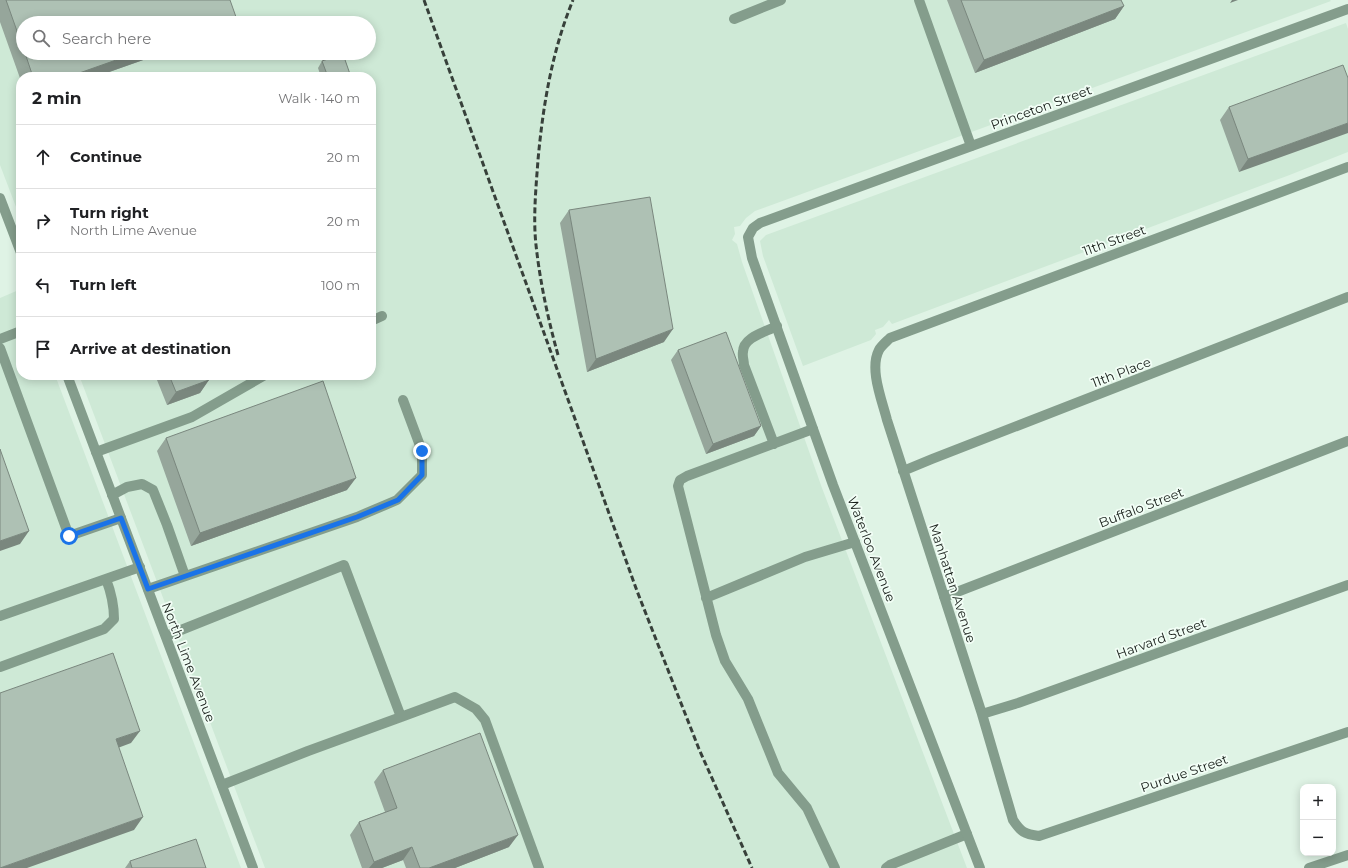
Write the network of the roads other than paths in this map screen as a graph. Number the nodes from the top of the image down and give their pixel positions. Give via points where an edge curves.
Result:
1 (781, 0) edge
2 (919, 0) edge
3 (1348, 9) edge
4 (734, 19) dead end
5 (971, 146) junction
6 (1348, 167) edge
7 (0, 198) edge
8 (748, 237) joint
9 (16, 240) edge
10 (1348, 297) edge
11 (382, 316) dead end
12 (376, 319) edge
13 (777, 326) junction
14 (16, 333) edge
15 (890, 338) joint
16 (0, 340) edge
17 (0, 348) edge
18 (69, 380) edge
19 (255, 380) edge
20 (403, 400) dead end
21 (813, 429) junction
22 (1348, 441) edge
23 (774, 444) junction
24 (96, 452) junction
25 (903, 472) junction
26 (112, 495) junction
27 (121, 518) junction
28 (855, 542) junction
29 (140, 567) junction
30 (185, 576) junction
31 (106, 579) junction
32 (1348, 585) edge
33 (148, 589) junction
34 (944, 597) junction
35 (706, 598) junction
36 (0, 616) edge
37 (166, 636) junction
38 (0, 667) edge
39 (982, 714) junction
40 (401, 717) junction
41 (1348, 732) edge
42 (222, 785) junction
43 (967, 834) junction
44 (1027, 834) joint
45 (1348, 855) edge
46 (253, 868) edge
47 (539, 868) edge
48 (835, 868) edge
49 (886, 868) edge
50 (980, 868) edge
51 (1309, 868) edge

1 - 4 street
2 - 5 street
3 - 5 street, Princeton Street
5 - 8 street, Princeton Street via 760,223 753,228
6 - 15 street, 11th Street
7 - 9 street
8 - 13 street, Waterloo Avenue via 752,258
10 - 25 street, 11th Place
11 - 12 street
13 - 21 street, Waterloo Avenue
13 - 23 street via 752,338 744,345 742,352 744,365
14 - 16 street
15 - 25 street, Manhattan Avenue via 879,349 875,371
17 - 27 street via 69,536
18 - 24 street, North Lime Avenue
19 - 24 street via 192,417
20 - 30 street via 422,451 422,475 398,500 357,517
21 - 23 street
21 - 28 street, Waterloo Avenue
22 - 34 street, Buffalo Street
23 - 35 street via 680,480 678,486
24 - 26 street, North Lime Avenue
25 - 34 street, Manhattan Avenue
26 - 27 street, North Lime Avenue
26 - 30 street via 127,487 142,484 153,490
27 - 29 street, North Lime Avenue
28 - 35 street via 805,557
28 - 43 street, Waterloo Avenue
29 - 31 street
29 - 33 street, North Lime Avenue
30 - 33 street
31 - 36 street
31 - 38 street via 111,591 114,619 104,629
32 - 39 street, Harvard Street
33 - 37 street, North Lime Avenue
34 - 39 street, Manhattan Avenue
35 - 48 street via 726,661 748,700 778,773 807,808
37 - 40 street via 344,565
37 - 42 street, North Lime Avenue
39 - 44 street, Manhattan Avenue via 1013,820 1020,830
40 - 42 street
40 - 47 street via 455,697 476,709 485,720
41 - 44 street, Purdue Street via 1039,836
42 - 46 street, North Lime Avenue
43 - 49 street
43 - 50 street, Waterloo Avenue
45 - 51 street

